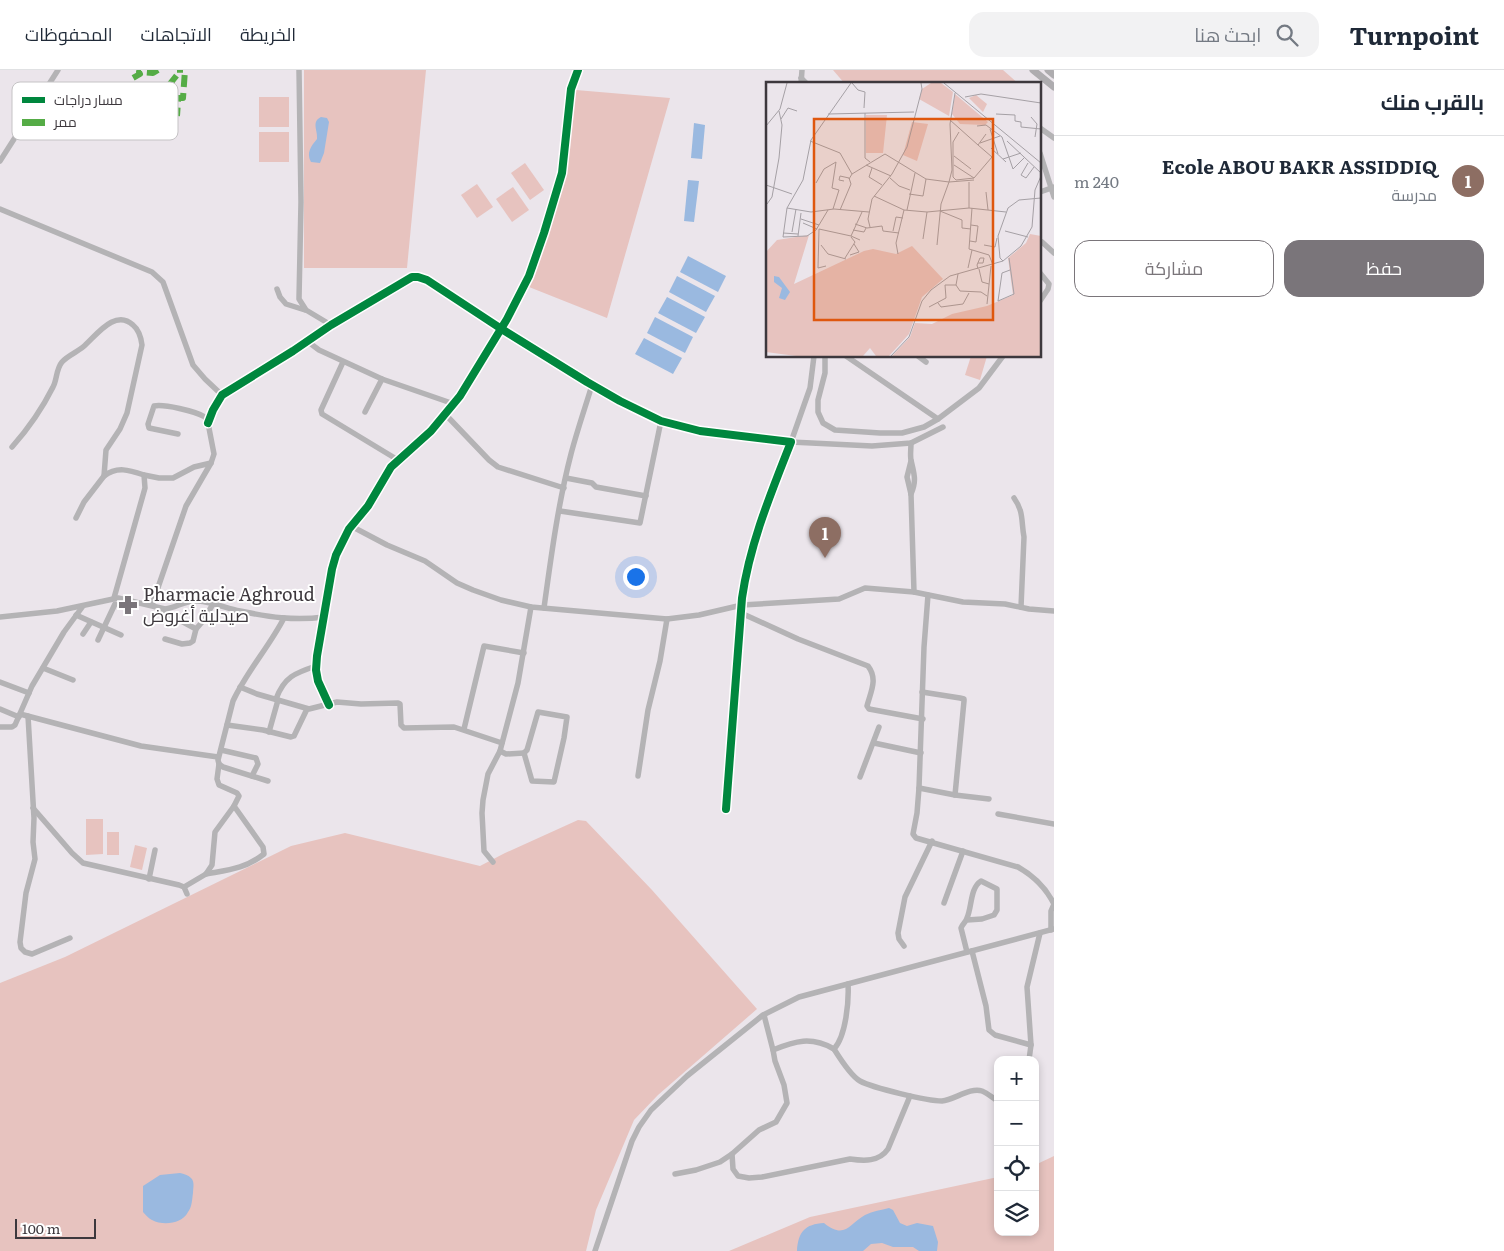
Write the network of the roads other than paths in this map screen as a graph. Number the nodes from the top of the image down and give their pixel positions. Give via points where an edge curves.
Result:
1 (58, 70) edge
2 (298, 70) edge
3 (578, 70) edge
4 (802, 70) edge
5 (1033, 70) edge
6 (1048, 70) edge
7 (1054, 75) edge
8 (801, 81) edge
9 (50, 82) edge
10 (1054, 86) edge
11 (1042, 129) edge
12 (1054, 138) edge
13 (13, 140) edge
14 (1042, 158) edge
15 (0, 161) edge
16 (1052, 188) edge
17 (1054, 197) edge
18 (0, 209) edge
19 (1042, 242) dead end
20 (1054, 253) edge
21 (1042, 275) edge
22 (277, 289) dead end
23 (1042, 299) edge
24 (306, 310) junction
25 (331, 325) junction
26 (500, 328) junction
27 (307, 341) junction
28 (814, 358) edge
29 (825, 358) edge
30 (849, 358) edge
31 (921, 358) edge
32 (1002, 358) edge
33 (343, 362) junction
34 (926, 362) dead end
35 (382, 379) junction
36 (592, 385) junction
37 (222, 395) junction
38 (454, 404) junction
39 (365, 412) dead end
40 (446, 415) junction
41 (938, 419) junction
42 (661, 421) junction
43 (208, 423) junction
44 (943, 427) dead end
45 (178, 434) dead end
46 (791, 442) junction
47 (911, 443) junction
48 (12, 447) dead end
49 (398, 460) junction
50 (211, 463) junction
51 (144, 475) junction
52 (104, 476) junction
53 (566, 478) junction
54 (564, 488) junction
55 (646, 496) junction
56 (1014, 498) dead end
57 (560, 511) junction
58 (76, 518) dead end
59 (351, 526) junction
60 (914, 592) junction
61 (928, 595) junction
62 (114, 601) junction
63 (213, 604) junction
64 (742, 605) junction
65 (82, 606) junction
66 (155, 607) junction
67 (531, 607) junction
68 (1022, 607) junction
69 (544, 608) junction
70 (1054, 611) edge
71 (741, 613) junction
72 (76, 615) junction
73 (0, 617) edge
74 (324, 617) junction
75 (284, 618) junction
76 (667, 619) junction
77 (91, 622) junction
78 (104, 628) junction
79 (196, 629) junction
80 (83, 634) dead end
81 (121, 635) dead end
82 (166, 639) dead end
83 (98, 640) dead end
84 (524, 653) junction
85 (316, 666) junction
86 (43, 668) junction
87 (73, 680) dead end
88 (0, 682) edge
89 (240, 687) junction
90 (922, 692) junction
91 (29, 693) junction
92 (277, 700) junction
93 (329, 705) junction
94 (0, 709) edge
95 (306, 709) junction
96 (19, 716) junction
97 (28, 716) junction
98 (922, 720) junction
99 (227, 725) junction
100 (879, 726) dead end
101 (0, 727) edge
102 (464, 729) junction
103 (270, 732) junction
104 (502, 743) junction
105 (874, 743) junction
106 (221, 750) junction
107 (500, 751) junction
108 (524, 753) junction
109 (921, 753) junction
110 (219, 761) junction
111 (252, 776) junction
112 (638, 776) dead end
113 (860, 777) dead end
114 (268, 781) dead end
115 (919, 788) junction
116 (954, 795) junction
117 (989, 799) dead end
118 (234, 806) junction
119 (33, 808) junction
120 (726, 809) dead end
121 (998, 814) dead end
122 (1054, 824) edge
123 (932, 841) junction
124 (155, 850) dead end
125 (963, 851) junction
126 (493, 862) dead end
127 (206, 874) junction
128 (149, 879) junction
129 (184, 887) junction
130 (188, 894) dead end
131 (944, 903) dead end
132 (1054, 904) edge
133 (967, 920) junction
134 (1052, 930) edge
135 (1040, 933) junction
136 (70, 938) dead end
137 (904, 946) dead end
138 (969, 952) junction
139 (848, 984) junction
140 (764, 1015) junction
141 (1032, 1045) junction
142 (834, 1049) junction
143 (773, 1050) junction
144 (1030, 1056) edge
145 (910, 1096) junction
146 (994, 1099) edge
147 (732, 1154) junction
148 (675, 1174) dead end
149 (595, 1251) edge

1 - 9 street
2 - 24 street via 300,299
3 - 26 street via 571,90 563,167 554,203 529,276
4 - 8 street
5 - 10 main road
6 - 7 main road
11 - 12 street
13 - 15 street
14 - 16 street
16 - 17 street
18 - 37 street via 157,276 163,282 194,365
19 - 20 street
21 - 23 street via 1049,284
22 - 24 street via 286,304
24 - 25 street
25 - 26 street via 412,277 418,277
25 - 27 street
26 - 36 street
26 - 38 street
27 - 33 street
27 - 37 street
28 - 46 street via 810,388
29 - 41 street via 818,412 823,423 834,430 902,433
30 - 41 street
31 - 34 street
32 - 41 street via 979,388
33 - 35 street
33 - 49 street via 322,414
35 - 38 street
35 - 39 street
36 - 42 street
36 - 53 street
37 - 43 street
38 - 40 street
40 - 49 street
40 - 54 street via 498,467
42 - 46 street via 700,431
42 - 55 street
43 - 45 street via 202,415 154,406 149,428
43 - 50 street via 214,454
44 - 47 street
46 - 47 street via 872,446
46 - 64 street via 764,510 746,570
47 - 60 street via 915,476 911,494
48 - 52 street via 41,408 55,382 60,364 106,325 126,320 137,329 142,345 128,413 106,450
49 - 59 street
50 - 51 street via 194,467 174,478
50 - 66 street via 189,499
51 - 52 street via 129,469 111,471
51 - 62 street via 143,497
52 - 58 street
53 - 54 street
53 - 55 street
54 - 57 street
55 - 57 street via 641,520 637,524
56 - 68 street via 1022,514 1024,537
57 - 69 street
59 - 67 street via 425,561 457,583 501,600
59 - 74 street via 336,555
60 - 61 street
60 - 64 street via 865,588 839,599
61 - 68 street via 963,602
61 - 90 street
62 - 65 street
62 - 66 street via 127,599
62 - 78 street
63 - 66 street via 200,601 170,609
63 - 75 street
63 - 79 street
64 - 71 street
64 - 76 street
65 - 72 street
65 - 73 street
66 - 79 street
67 - 69 street
67 - 84 street
68 - 70 street
69 - 76 street
71 - 98 street via 868,666 874,681 869,709
71 - 120 street
72 - 77 street
72 - 86 street
74 - 75 street
74 - 85 street
75 - 89 street
76 - 112 street
77 - 78 street
77 - 80 street
78 - 81 street
78 - 83 street
79 - 82 street via 190,643
84 - 102 street via 484,646
84 - 104 street
85 - 92 street via 286,680
85 - 93 street via 318,681
86 - 87 street
86 - 91 street
88 - 91 street
89 - 92 street
89 - 99 street
90 - 98 street
90 - 116 street via 964,699
91 - 96 street
92 - 95 street
92 - 103 street
93 - 95 street
93 - 102 street via 337,702 398,702 402,727
94 - 96 street
95 - 103 street via 294,736
96 - 97 street
96 - 101 street via 14,726
97 - 110 street via 141,746
97 - 119 street
98 - 109 street
99 - 103 street
99 - 106 street
100 - 105 street
102 - 104 street
104 - 107 street
105 - 109 street
105 - 113 street
106 - 110 street
106 - 111 street via 256,758 258,764
107 - 108 street
107 - 126 street via 488,774 482,809 484,851
108 - 108 street via 538,712 566,717 554,782 532,781
109 - 115 street
110 - 111 street via 223,767
110 - 118 street via 217,779 219,785 238,795
111 - 114 street
115 - 116 street
115 - 123 street via 913,834 916,838
116 - 117 street
118 - 127 street via 215,832 214,860
118 - 127 street via 264,847 264,854 242,868
119 - 128 street via 83,863
119 - 136 street via 35,859 26,893 20,945 25,952 32,954
121 - 122 street
123 - 125 street
123 - 137 street via 905,897 898,933
124 - 128 street
125 - 131 street
125 - 132 street via 1018,867 1029,874
127 - 129 street
128 - 129 street
129 - 130 street
132 - 134 street
133 - 133 street via 978,882 997,889 994,915
133 - 138 street via 961,928
134 - 135 street
135 - 138 street
135 - 141 street via 1027,987
138 - 139 street
138 - 141 street via 986,1006 989,1030 995,1035
139 - 140 street via 799,997
139 - 142 street via 844,1027
140 - 143 street
140 - 149 street via 650,1110 632,1141
141 - 144 street
142 - 143 street via 824,1043 808,1041 792,1042
142 - 145 street via 859,1081
143 - 147 street via 787,1104 776,1122 759,1130
145 - 146 street via 940,1101 972,1090
145 - 147 street via 888,1149 876,1159 850,1159 749,1178 738,1176 733,1169
147 - 148 street via 720,1162

